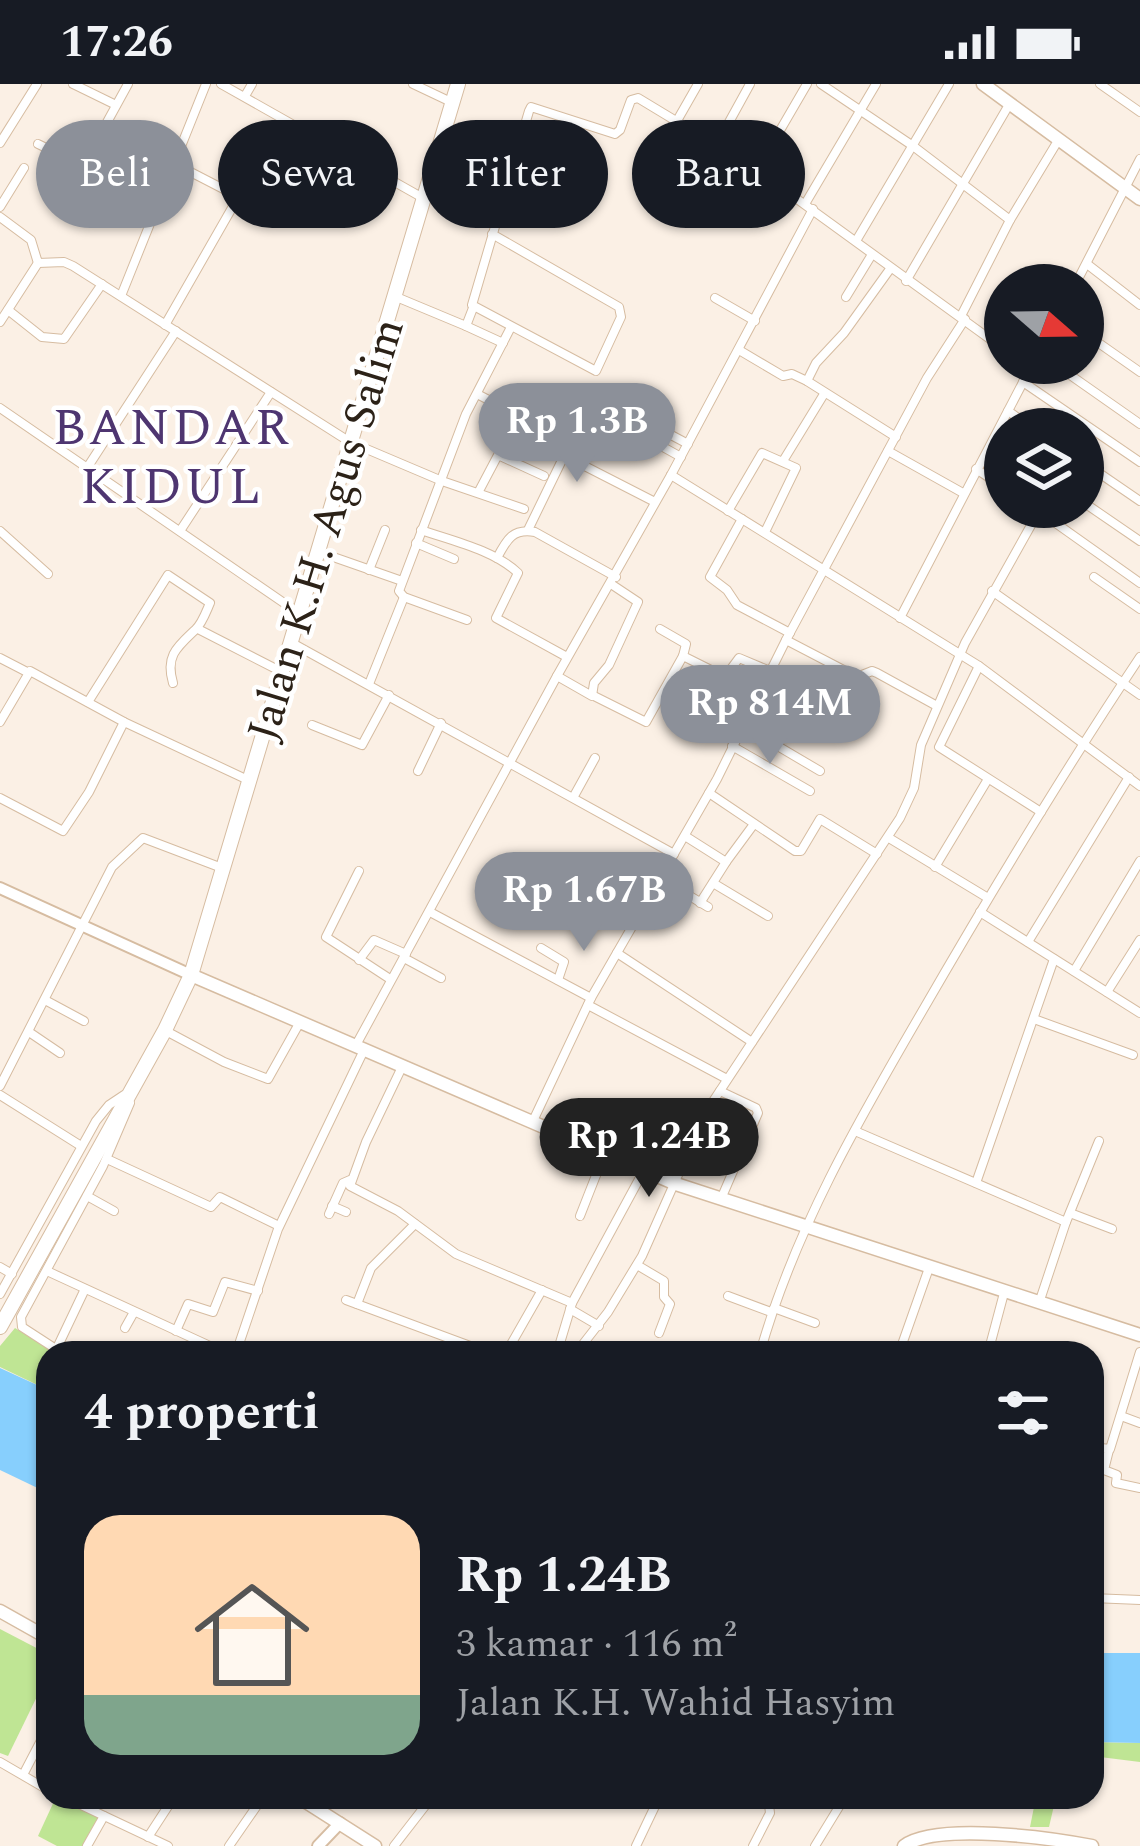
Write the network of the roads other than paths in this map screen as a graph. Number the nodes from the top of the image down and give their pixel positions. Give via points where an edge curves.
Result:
1 (37, 84) edge
2 (73, 84) edge
3 (128, 84) edge
4 (206, 84) edge
5 (221, 84) edge
6 (253, 84) edge
7 (412, 84) edge
8 (458, 84) edge
9 (644, 84) edge
10 (698, 84) edge
11 (750, 84) edge
12 (807, 84) edge
13 (821, 84) edge
14 (876, 84) edge
15 (949, 84) edge
16 (983, 84) edge
17 (1100, 84) edge
18 (245, 96) junction
19 (638, 98) junction
20 (452, 102) junction
21 (1010, 103) junction
22 (116, 105) junction
23 (860, 111) junction
24 (1140, 112) edge
25 (678, 119) joint
26 (108, 120) edge
27 (192, 120) edge
28 (288, 120) edge
29 (447, 120) edge
30 (730, 120) edge
31 (786, 120) edge
32 (1059, 139) junction
33 (0, 143) edge
34 (913, 146) junction
35 (1140, 160) edge
36 (25, 168) dead end
37 (962, 185) junction
38 (1125, 188) junction
39 (1140, 199) edge
40 (805, 204) edge
41 (422, 205) edge
42 (0, 207) edge
43 (809, 207) junction
44 (0, 217) edge
45 (1010, 220) junction
46 (149, 228) edge
47 (221, 228) edge
48 (492, 234) junction
49 (856, 241) junction
50 (871, 256) junction
51 (38, 263) junction
52 (1087, 264) edge
53 (890, 269) junction
54 (1104, 277) edge
55 (906, 281) junction
56 (102, 284) junction
57 (121, 296) junction
58 (394, 296) junction
59 (846, 297) dead end
60 (715, 298) dead end
61 (1140, 305) edge
62 (473, 308) junction
63 (8, 310) junction
64 (963, 317) junction
65 (755, 321) junction
66 (0, 322) edge
67 (165, 325) junction
68 (466, 326) junction
69 (512, 327) junction
70 (176, 331) junction
71 (984, 334) edge
72 (503, 343) junction
73 (1104, 347) edge
74 (740, 350) junction
75 (1140, 372) edge
76 (807, 382) junction
77 (1026, 384) edge
78 (1083, 384) edge
79 (271, 392) junction
80 (824, 394) junction
81 (479, 395) junction
82 (0, 408) edge
83 (628, 412) dead end
84 (1140, 424) edge
85 (577, 434) dead end
86 (645, 437) dead end
87 (896, 437) junction
88 (350, 442) junction
89 (688, 445) junction
90 (888, 451) junction
91 (984, 454) edge
92 (564, 458) junction
93 (681, 458) junction
94 (783, 460) junction
95 (1140, 462) edge
96 (87, 468) junction
97 (976, 469) junction
98 (984, 474) edge
99 (544, 476) dead end
100 (671, 476) junction
101 (1104, 476) edge
102 (442, 481) junction
103 (479, 491) junction
104 (963, 493) junction
105 (1140, 501) edge
106 (655, 502) junction
107 (524, 509) dead end
108 (728, 511) junction
109 (1104, 517) edge
110 (742, 520) junction
111 (1026, 528) edge
112 (1063, 528) edge
113 (385, 530) dead end
114 (422, 530) junction
115 (528, 530) junction
116 (0, 531) edge
117 (180, 531) junction
118 (764, 533) junction
119 (1140, 542) edge
120 (416, 543) junction
121 (319, 552) junction
122 (497, 558) junction
123 (454, 559) dead end
124 (369, 570) junction
125 (824, 572) junction
126 (48, 574) dead end
127 (1094, 577) dead end
128 (614, 580) junction
129 (402, 581) junction
130 (1140, 583) edge
131 (992, 591) junction
132 (404, 597) junction
133 (1140, 609) edge
134 (300, 614) junction
135 (900, 618) junction
136 (466, 620) dead end
137 (197, 629) junction
138 (660, 629) dead end
139 (788, 636) junction
140 (291, 642) junction
141 (683, 656) junction
142 (962, 656) junction
143 (568, 657) junction
144 (1140, 657) edge
145 (0, 658) edge
146 (979, 666) junction
147 (770, 671) junction
148 (27, 672) junction
149 (283, 673) junction
150 (556, 676) junction
151 (1123, 682) junction
152 (173, 683) dead end
153 (369, 684) junction
154 (389, 695) junction
155 (592, 695) junction
156 (1140, 695) edge
157 (88, 702) junction
158 (937, 706) junction
159 (0, 722) edge
160 (124, 722) junction
161 (441, 723) junction
162 (312, 725) dead end
163 (742, 725) junction
164 (1083, 743) junction
165 (732, 746) junction
166 (595, 758) dead end
167 (512, 761) junction
168 (418, 771) dead end
169 (820, 771) dead end
170 (1129, 777) junction
171 (988, 779) junction
172 (248, 781) junction
173 (1140, 786) edge
174 (811, 791) dead end
175 (709, 793) junction
176 (574, 796) junction
177 (0, 798) edge
178 (1041, 812) junction
179 (754, 824) junction
180 (686, 836) junction
181 (889, 838) junction
182 (674, 854) junction
183 (878, 854) junction
184 (726, 862) junction
185 (935, 867) junction
186 (1138, 867) edge
187 (222, 868) junction
188 (359, 871) dead end
189 (660, 878) junction
190 (615, 879) dead end
191 (712, 883) junction
192 (0, 888) edge
193 (649, 898) junction
194 (988, 898) junction
195 (430, 912) junction
196 (980, 912) junction
197 (768, 916) dead end
198 (82, 924) junction
199 (1140, 940) edge
200 (1028, 942) junction
201 (541, 947) dead end
202 (616, 953) junction
203 (405, 956) junction
204 (1054, 959) junction
205 (359, 960) junction
206 (1074, 971) junction
207 (191, 975) junction
208 (441, 978) dead end
209 (390, 979) junction
210 (557, 980) junction
211 (1108, 992) junction
212 (46, 1000) junction
213 (589, 1002) junction
214 (1140, 1012) edge
215 (1034, 1019) junction
216 (84, 1021) dead end
217 (300, 1022) junction
218 (165, 1030) junction
219 (29, 1032) junction
220 (752, 1042) junction
221 (360, 1048) junction
222 (60, 1054) dead end
223 (1133, 1054) dead end
224 (402, 1067) junction
225 (727, 1079) junction
226 (0, 1086) edge
227 (720, 1090) junction
228 (131, 1091) junction
229 (0, 1095) edge
230 (532, 1123) junction
231 (855, 1131) junction
232 (1099, 1142) dead end
233 (81, 1146) junction
234 (604, 1155) junction
235 (106, 1159) junction
236 (643, 1172) junction
237 (350, 1180) junction
238 (672, 1183) junction
239 (976, 1183) junction
240 (87, 1196) junction
241 (721, 1199) junction
242 (114, 1211) dead end
243 (346, 1212) dead end
244 (580, 1216) dead end
245 (1068, 1218) junction
246 (415, 1224) junction
247 (279, 1226) junction
248 (806, 1227) junction
249 (1112, 1229) dead end
250 (637, 1264) junction
251 (0, 1267) edge
252 (929, 1268) junction
253 (47, 1271) junction
254 (12, 1274) junction
255 (85, 1289) junction
256 (542, 1290) junction
257 (258, 1291) junction
258 (1004, 1293) junction
259 (0, 1294) edge
260 (728, 1297) dead end
261 (346, 1300) dead end
262 (357, 1304) junction
263 (1039, 1304) junction
264 (571, 1306) junction
265 (772, 1310) junction
266 (134, 1312) junction
267 (815, 1323) dead end
268 (599, 1326) junction
269 (0, 1327) edge
270 (125, 1328) dead end
271 (176, 1331) junction
272 (659, 1333) dead end
273 (1140, 1335) edge
274 (45, 1341) edge
275 (64, 1341) edge
276 (198, 1341) edge
277 (240, 1341) edge
278 (457, 1341) edge
279 (513, 1341) edge
280 (561, 1341) edge
281 (587, 1341) edge
282 (763, 1341) edge
283 (902, 1341) edge
284 (991, 1341) edge
285 (1140, 1352) edge
286 (1121, 1417) junction
287 (1140, 1424) edge
288 (1104, 1449) edge
289 (1109, 1450) junction
290 (1140, 1488) edge
291 (1104, 1598) edge
292 (1140, 1600) edge
293 (0, 1612) edge
294 (36, 1632) edge
295 (36, 1749) edge
296 (0, 1762) edge
297 (23, 1774) junction
298 (36, 1782) edge
299 (91, 1809) edge
300 (166, 1809) edge
301 (255, 1809) edge
302 (317, 1809) edge
303 (423, 1809) edge
304 (654, 1809) edge
305 (770, 1809) edge
306 (838, 1809) edge
307 (104, 1815) junction
308 (340, 1823) junction
309 (148, 1837) junction
310 (1016, 1841) edge
311 (87, 1846) edge
312 (168, 1846) edge
313 (229, 1846) edge
314 (318, 1846) edge
315 (376, 1846) edge
316 (394, 1846) edge
317 (636, 1846) edge
318 (752, 1846) edge
319 (815, 1846) edge
320 (904, 1846) edge
321 (1092, 1846) edge

1 - 33 street
2 - 22 street
3 - 22 street
4 - 27 street
5 - 18 street
6 - 18 street
7 - 20 street
8 - 20 highway, Jalan K.H. Agus Salim
9 - 19 street
10 - 25 street
11 - 30 street
12 - 31 street
13 - 23 street
14 - 23 street
15 - 34 street
16 - 21 main road
17 - 24 street
18 - 28 street
19 - 25 street
19 - 48 street via 615,134 531,107
20 - 29 highway, Jalan K.H. Agus Salim
21 - 32 main road
21 - 37 street
22 - 26 street
23 - 34 street
23 - 43 street
32 - 38 main road
32 - 45 street
34 - 37 street
34 - 49 street
35 - 38 street
36 - 42 street
37 - 45 street
37 - 55 street
38 - 39 main road
38 - 52 street
40 - 43 street
41 - 58 highway, Jalan K.H. Agus Salim
43 - 49 street
43 - 65 street
44 - 51 street via 31,240
45 - 64 street
46 - 57 street
47 - 67 street
48 - 62 street
48 - 69 street via 622,311 596,370
49 - 50 street
50 - 53 street
50 - 59 street
51 - 56 street via 68,263
51 - 63 street
53 - 55 street
53 - 76 street
54 - 61 street
55 - 64 street
56 - 57 street
56 - 63 street via 64,339 42,337
57 - 67 street
58 - 68 street
58 - 88 highway, Jalan K.H. Agus Salim
60 - 65 street
62 - 68 street
62 - 69 street
63 - 66 street
64 - 71 street
64 - 87 street
65 - 74 street
67 - 70 street
68 - 72 street
69 - 72 street
70 - 79 street
70 - 96 street
72 - 81 street
73 - 75 street
74 - 76 street
74 - 89 street
76 - 80 street
77 - 95 street
78 - 84 street
79 - 88 street
79 - 117 street
80 - 87 street
80 - 94 street
81 - 92 street via 562,438
81 - 102 street
82 - 96 street
83 - 89 street
85 - 92 street
86 - 93 street
87 - 90 street
88 - 102 street
88 - 121 highway, Jalan K.H. Agus Salim
89 - 93 street
90 - 104 street
90 - 125 street
91 - 97 street
92 - 106 street
92 - 115 street
93 - 100 street
94 - 108 street via 762,453
94 - 118 street via 797,472
96 - 117 street
97 - 98 street
97 - 104 street
99 - 103 street via 498,455
100 - 106 street
100 - 108 street
101 - 105 street
102 - 103 street
102 - 114 street
103 - 107 street
104 - 135 street
106 - 128 street
108 - 110 street
109 - 119 street
110 - 118 street
110 - 139 street via 710,578 736,605
111 - 131 street
112 - 130 street
113 - 124 street
114 - 120 street
114 - 122 street
115 - 122 street via 513,533
115 - 128 street
116 - 126 street
117 - 134 street
118 - 125 street
120 - 123 street
120 - 129 street
121 - 124 street
121 - 134 highway, Jalan K.H. Agus Salim
122 - 143 street via 518,573 496,618
124 - 129 street
125 - 135 street
125 - 139 street
127 - 133 street
128 - 143 street
128 - 155 street via 638,602
129 - 132 street
131 - 142 street
131 - 151 street
132 - 136 street
132 - 153 street
134 - 140 highway, Jalan K.H. Agus Salim
135 - 142 street
137 - 149 street
137 - 152 street via 171,656
137 - 157 street via 210,600 166,576
138 - 141 street via 686,644
139 - 147 street
139 - 158 street via 857,676 872,671
140 - 149 highway, Jalan K.H. Agus Salim
140 - 153 street
141 - 147 street via 725,677 739,658
141 - 155 street via 646,722
142 - 146 street
142 - 158 street
143 - 150 street
144 - 151 street
145 - 148 street
146 - 164 street
146 - 171 street via 939,747
147 - 163 street
148 - 157 street
148 - 159 street
149 - 172 highway, Jalan K.H. Agus Salim
150 - 155 street
150 - 167 street
151 - 156 street
151 - 164 street
153 - 154 street
154 - 161 street
154 - 162 street via 362,745
157 - 160 street
158 - 181 street via 912,794
160 - 172 street
160 - 177 street via 63,831
161 - 167 street
161 - 168 street
163 - 165 street
163 - 169 street
164 - 170 street
164 - 178 street
165 - 174 street
165 - 175 street
166 - 176 street
167 - 176 street
167 - 195 street
170 - 173 street
170 - 200 street
171 - 178 street
171 - 185 street
172 - 187 highway, Jalan K.H. Agus Salim
175 - 179 street
175 - 180 street
176 - 182 street
178 - 194 street
179 - 183 street via 800,852 820,819
179 - 184 street
180 - 182 street
180 - 184 street
181 - 183 street
181 - 185 street
182 - 189 street
183 - 220 street
184 - 191 street
185 - 194 street
186 - 206 street
187 - 198 street via 140,839 112,867
187 - 207 highway, Jalan K.H. Agus Salim
188 - 205 street via 326,935
189 - 191 street via 704,905
189 - 193 street
190 - 193 street
191 - 197 street
192 - 198 street
193 - 202 street
194 - 196 street
195 - 203 street
195 - 210 street
196 - 200 street
196 - 231 street
198 - 207 street
198 - 212 street
199 - 211 street
200 - 204 street
201 - 210 street via 565,965
202 - 213 street
202 - 220 street
203 - 205 street via 374,940
203 - 208 street
203 - 209 street
204 - 206 street
204 - 215 street
205 - 209 street
206 - 211 street
207 - 217 main road
207 - 218 highway, Jalan K.H. Agus Salim
209 - 221 street
210 - 213 street
211 - 214 street
212 - 216 street
212 - 219 street
213 - 225 street
213 - 230 street
215 - 223 street
215 - 239 street
217 - 218 street via 266,1079
217 - 221 main road
218 - 228 highway, Jalan K.H. Agus Salim
219 - 222 street
219 - 226 street
220 - 225 street
221 - 224 main road
221 - 247 street
224 - 230 main road
224 - 237 street
225 - 227 street
227 - 238 street
227 - 241 street via 758,1113
228 - 233 street via 104,1110
228 - 235 street
228 - 269 highway, Jalan K.H. Agus Salim
229 - 233 street
230 - 234 main road
231 - 239 street
231 - 248 street
232 - 245 street
233 - 254 street
234 - 236 main road
234 - 244 street
235 - 240 street
235 - 247 street via 211,1207 220,1197
236 - 238 main road
236 - 264 street
237 - 243 street via 331,1210
237 - 246 street
238 - 241 main road
238 - 250 street
239 - 245 street
240 - 242 street
240 - 253 street
241 - 248 main road
245 - 249 street
245 - 263 street
246 - 256 street via 456,1254
246 - 262 street via 371,1268
247 - 257 street
248 - 252 main road
248 - 265 street
250 - 268 street
250 - 272 street via 664,1281 670,1304
251 - 254 street
252 - 258 main road
252 - 283 street
253 - 255 street
253 - 274 street via 20,1322
254 - 259 street
255 - 266 street
255 - 275 street
256 - 264 street
256 - 279 street
257 - 271 street via 225,1282 213,1312 188,1304
257 - 277 street
258 - 263 main road
258 - 284 street
260 - 265 street
261 - 262 street
262 - 278 street
263 - 273 main road
264 - 268 street
264 - 280 street
265 - 267 street
265 - 282 street
266 - 270 street
266 - 271 street
268 - 281 street
271 - 276 street
285 - 286 street
286 - 287 street
286 - 289 street
288 - 289 street
289 - 290 street via 1104,1470 1117,1475 1116,1483
291 - 292 street
293 - 294 main road
295 - 297 street
296 - 297 street
297 - 298 street
299 - 307 street
300 - 309 street
301 - 313 street
302 - 308 main road
303 - 316 street
304 - 317 street
305 - 318 street
306 - 319 street
307 - 309 street
307 - 311 street
308 - 314 street
308 - 315 main road
309 - 312 street
310 - 320 main road via 936,1835
310 - 321 main road

